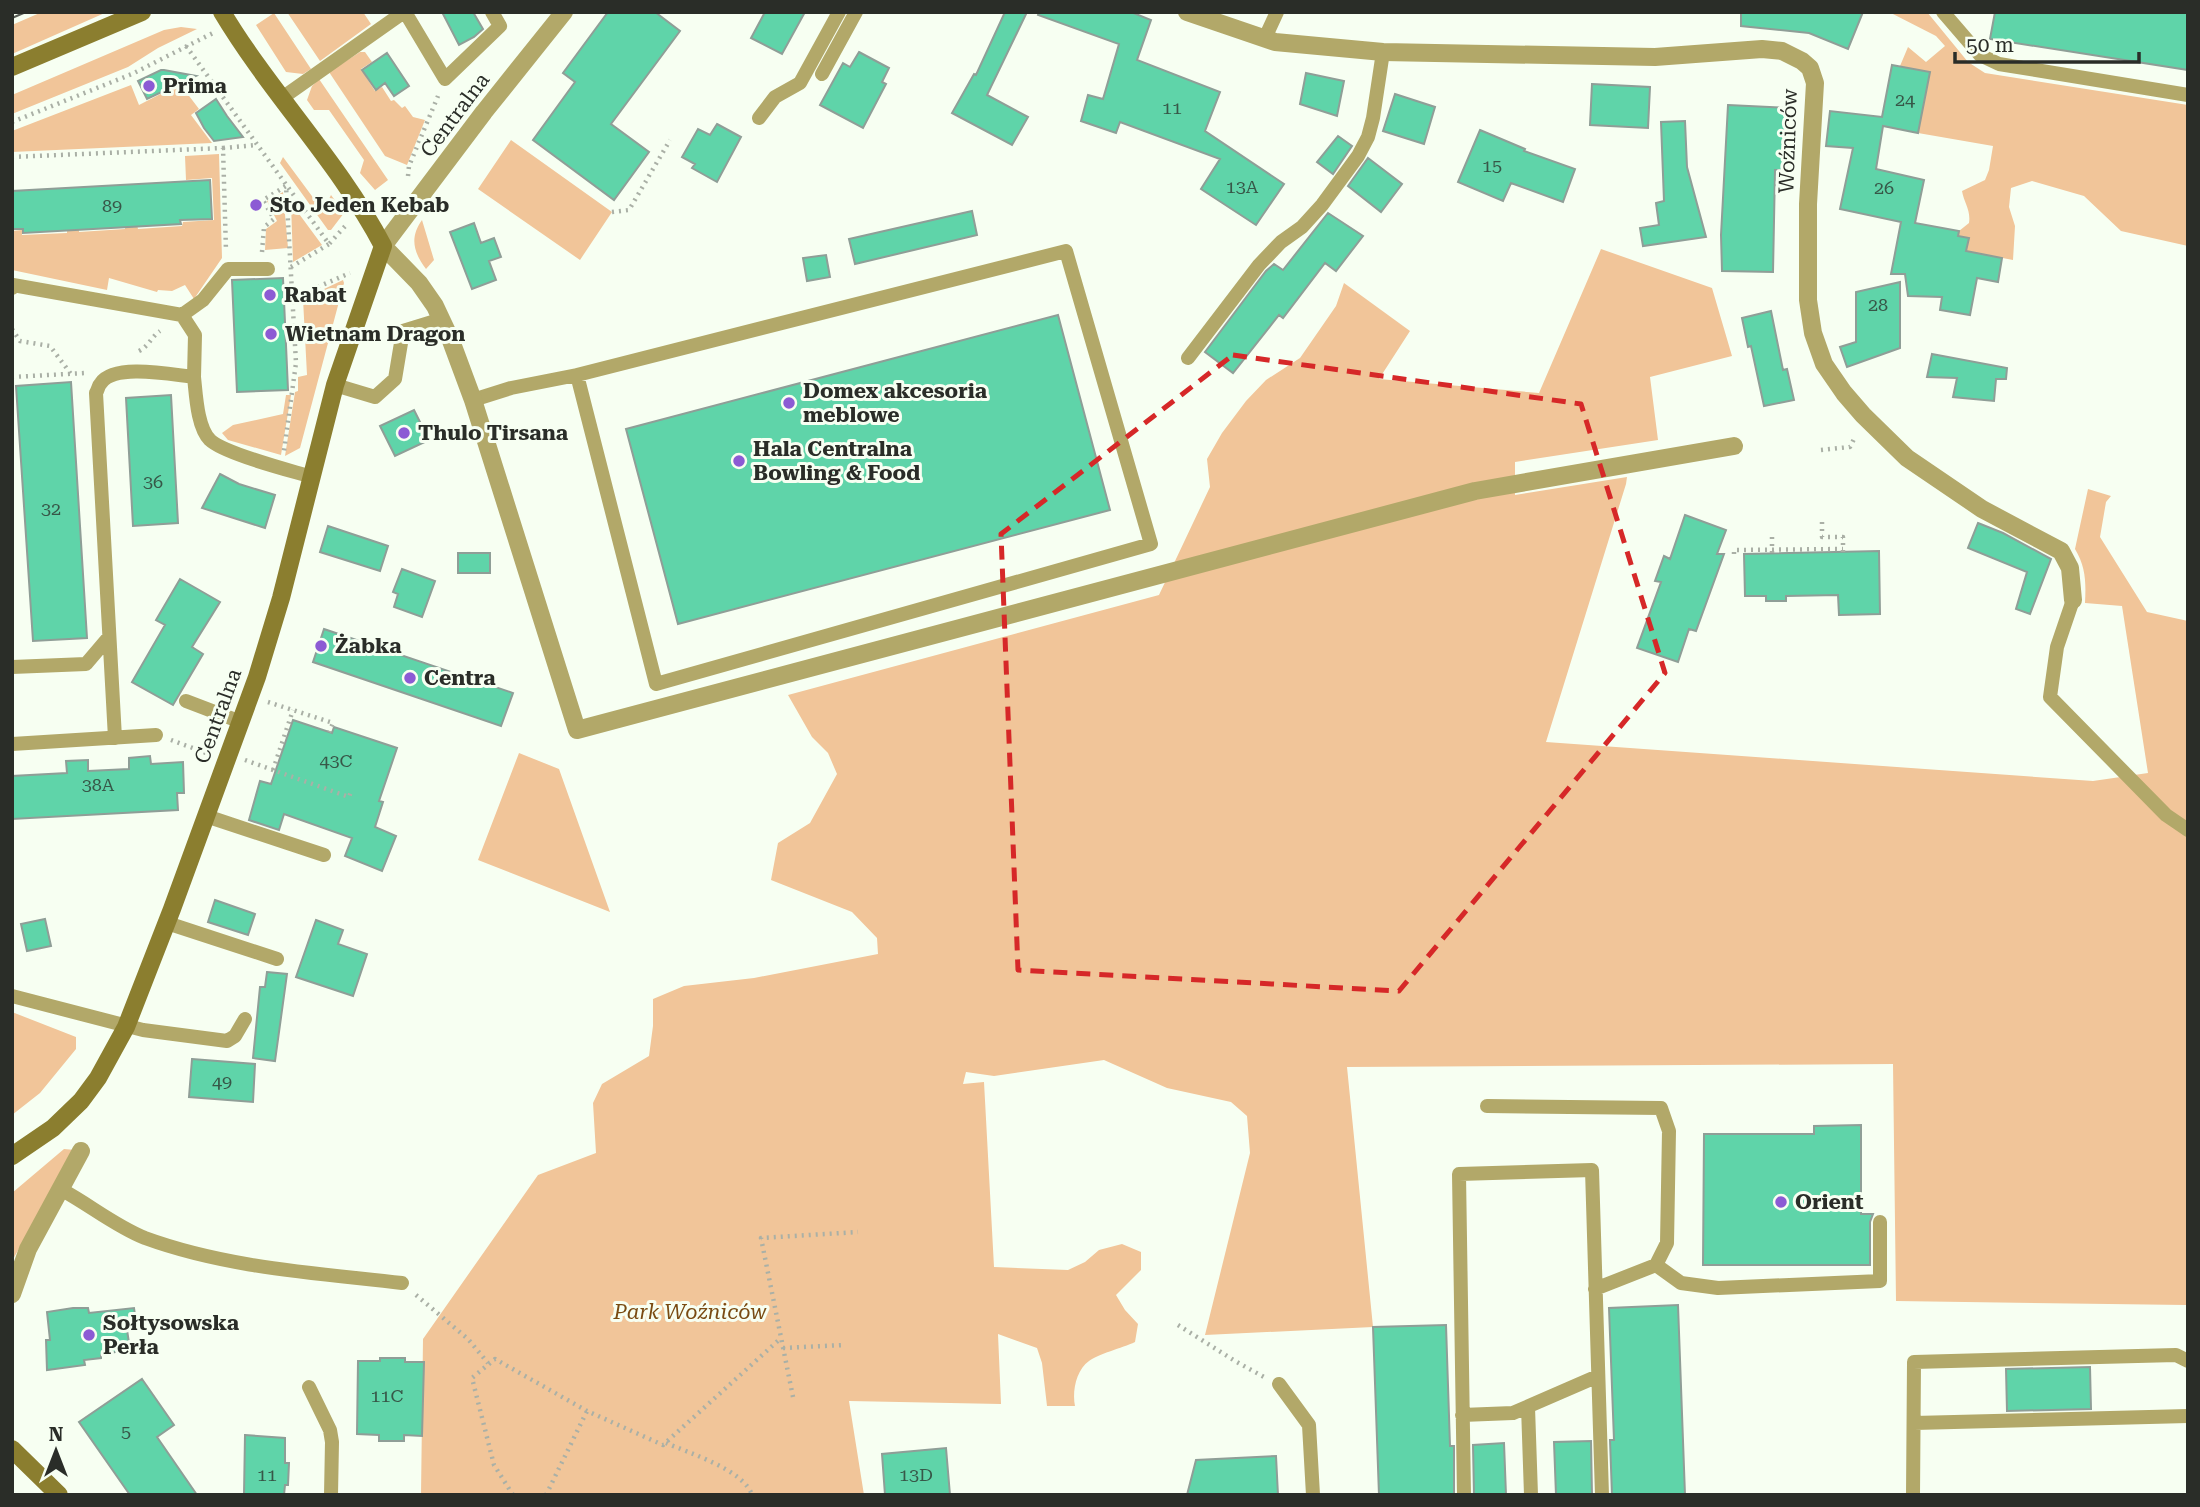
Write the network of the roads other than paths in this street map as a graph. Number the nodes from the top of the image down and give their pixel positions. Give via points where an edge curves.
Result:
1 (142, 12) edge
2 (222, 12) edge
3 (404, 12) edge
4 (492, 12) edge
5 (564, 12) edge
6 (839, 12) edge
7 (856, 12) edge
8 (1187, 12) edge
9 (1278, 12) edge
10 (1943, 12) edge
11 (1265, 38) junction
12 (1383, 52) junction
13 (12, 67) edge
14 (822, 74) dead end
15 (2188, 95) edge
16 (282, 98) junction
17 (759, 118) dead end
18 (383, 246) junction
19 (264, 269) road end
20 (12, 286) edge
21 (182, 315) junction
22 (442, 319) junction
23 (1188, 358) dead end
24 (577, 375) junction
25 (194, 377) junction
26 (335, 385) junction
27 (473, 400) junction
28 (1734, 446) dead end
29 (312, 477) junction
30 (2073, 600) joint
31 (109, 637) junction
32 (12, 667) edge
33 (186, 701) dead end
34 (242, 722) junction
35 (156, 735) road end
36 (115, 738) junction
37 (12, 744) edge
38 (206, 816) junction
39 (2188, 830) edge
40 (324, 855) dead end
41 (167, 923) junction
42 (277, 959) dead end
43 (12, 996) edge
44 (245, 1019) dead end
45 (126, 1027) junction
46 (1487, 1106) dead end
47 (80, 1151) dead end
48 (12, 1156) edge
49 (62, 1190) junction
50 (1880, 1222) dead end
51 (1656, 1265) junction
52 (402, 1283) road end
53 (1595, 1289) junction
54 (12, 1294) edge
55 (2188, 1361) edge
56 (1598, 1376) junction
57 (1279, 1384) road end
58 (309, 1387) dead end
59 (1528, 1406) junction
60 (1462, 1415) junction
61 (2188, 1416) edge
62 (1914, 1423) junction
63 (12, 1449) edge
64 (59, 1495) edge
65 (331, 1495) edge
66 (1313, 1495) edge
67 (1464, 1495) edge
68 (1531, 1495) edge
69 (1602, 1495) edge
70 (1913, 1495) edge

1 - 13 street
2 - 16 street
3 - 4 lane via 445,79 500,26
3 - 16 lane
5 - 18 street, Centralna
6 - 17 lane via 800,83 775,97
7 - 14 lane
8 - 11 street, Woźniców
9 - 11 lane
10 - 15 lane via 1980,55 1999,64
11 - 12 street, Woźniców
12 - 23 lane via 1373,118 1358,156 1308,220 1259,264
12 - 30 street, Woźniców via 1655,57 1762,49 1782,51 1802,61 1815,83 1808,300 1824,364 1863,415 1907,458 1982,509 2061,551 2070,568
16 - 18 street via 363,209
18 - 22 street via 419,283
18 - 26 street, Centralna
19 - 21 lane via 228,269 203,300
20 - 21 lane
21 - 25 lane via 195,335
22 - 26 lane via 403,331 396,379 375,397
22 - 27 street
24 - 24 lane via 656,684 1151,544 1066,251
24 - 27 lane
25 - 29 lane via 199,418 209,439 239,454
25 - 31 lane via 141,371 112,375 101,382 96,393
26 - 29 street, Centralna
27 - 28 street via 577,730 1475,491
29 - 34 street, Centralna
30 - 39 lane via 2057,647 2050,697 2166,815
31 - 32 lane via 86,663
31 - 36 lane
33 - 34 lane
34 - 38 street, Centralna
35 - 36 lane
36 - 37 lane
38 - 40 lane
38 - 41 street, Centralna
41 - 42 lane
41 - 45 street, Centralna
43 - 45 lane
44 - 45 lane via 227,1041
45 - 48 street, Centralna via 81,1101 53,1128
46 - 51 lane via 1661,1108 1669,1131 1667,1243
47 - 49 street
49 - 52 lane via 143,1237 181,1249 246,1265
49 - 54 street via 29,1249
50 - 51 lane via 1880,1281 1718,1288 1681,1283
51 - 53 lane
53 - 56 lane
53 - 60 lane via 1592,1170 1459,1174
55 - 62 lane via 2176,1355 1914,1362
56 - 59 lane
56 - 69 lane
57 - 66 lane via 1310,1425
58 - 65 lane via 331,1430
59 - 60 lane via 1513,1413
59 - 68 lane
60 - 67 lane
61 - 62 lane
62 - 70 lane
63 - 64 street

